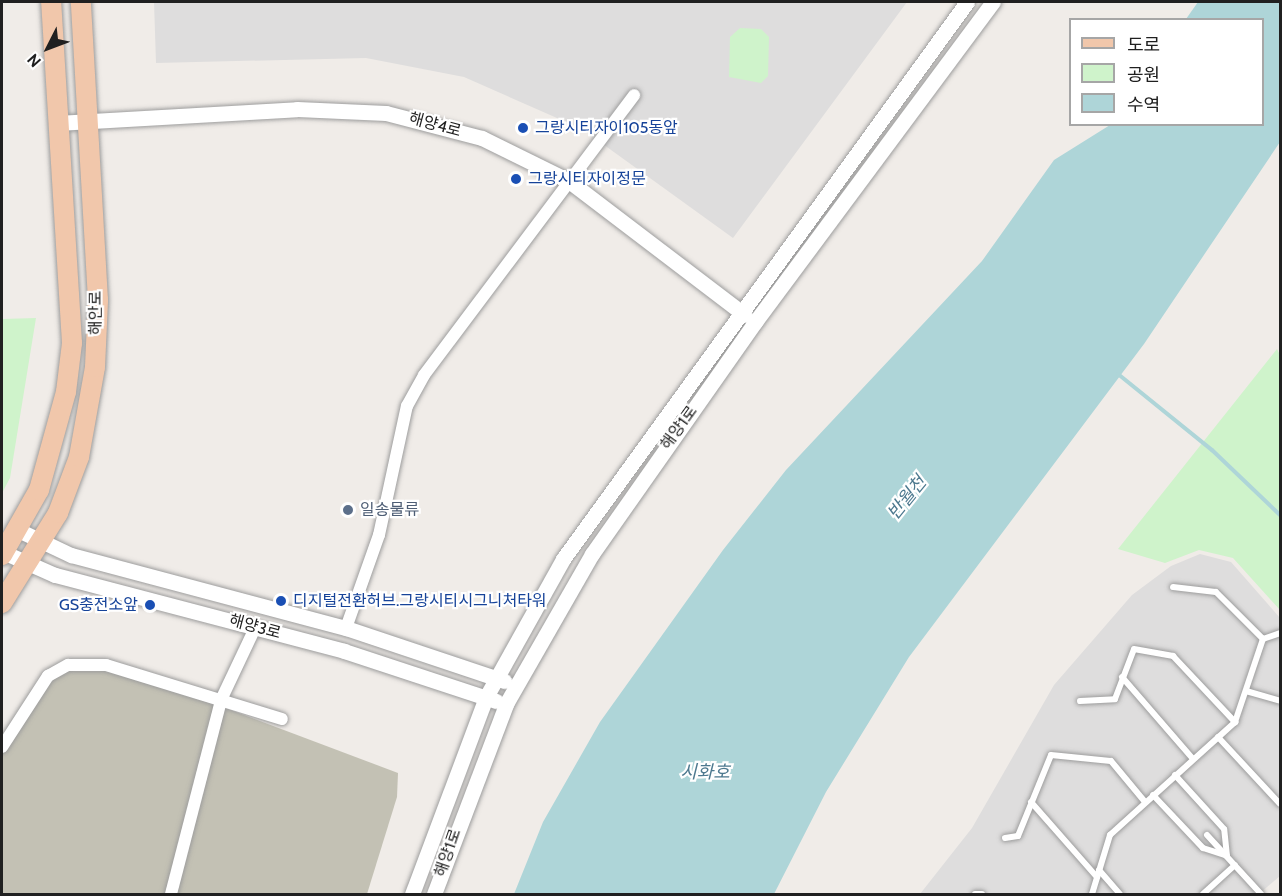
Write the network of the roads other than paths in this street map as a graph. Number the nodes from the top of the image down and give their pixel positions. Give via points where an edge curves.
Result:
1 (51, 2) edge
2 (81, 2) edge
3 (967, 2) edge
4 (993, 2) edge
5 (633, 95) dead end
6 (88, 121) junction
7 (57, 123) junction
8 (569, 182) junction
9 (739, 310) junction
10 (755, 322) junction
11 (18, 530) junction
12 (42, 541) junction
13 (2, 554) edge
14 (27, 565) junction
15 (1173, 587) dead end
16 (2, 603) edge
17 (255, 628) junction
18 (346, 628) junction
19 (1281, 633) edge
20 (1263, 639) junction
21 (496, 677) junction
22 (1122, 677) junction
23 (515, 686) junction
24 (1246, 691) junction
25 (486, 697) junction
26 (221, 700) junction
27 (1080, 701) dead end
28 (1281, 701) edge
29 (506, 704) junction
30 (282, 719) dead end
31 (1235, 722) junction
32 (1218, 737) junction
33 (2, 747) edge
34 (1193, 759) junction
35 (1175, 775) junction
36 (1153, 795) junction
37 (1031, 802) junction
38 (1145, 802) junction
39 (1281, 804) edge
40 (1207, 835) dead end
41 (1005, 837) dead end
42 (1227, 856) junction
43 (1235, 865) junction
44 (1098, 873) junction
45 (171, 894) edge
46 (412, 894) edge
47 (434, 894) edge
48 (975, 894) edge
49 (982, 894) edge
50 (1092, 894) edge
51 (1120, 894) edge
52 (1203, 894) edge
53 (1261, 894) edge

1 - 7 main road, 해안로
2 - 6 main road, 해안로
3 - 9 street, 해양1로
4 - 10 street, 해양1로
5 - 8 street
6 - 7 street, 해양4로
6 - 8 street, 해양4로 via 297,109 386,113 482,138
6 - 12 main road, 해안로 via 98,300 95,367 80,457
7 - 11 main road, 해안로 via 72,343 57,436
8 - 9 street, 해양4로
8 - 18 street via 424,375 407,406 379,535
9 - 10 street, 해양4로
9 - 21 street, 해양1로 via 603,496
10 - 23 street, 해양1로 via 592,554
11 - 12 street, 해양3로
11 - 13 main road, 해안로
12 - 14 main road, 해안로
12 - 18 street, 해양3로 via 78,557
13 - 14 street, 해양3로
14 - 16 main road, 해안로
14 - 17 street, 해양3로
15 - 20 lane via 1216,592
17 - 25 street, 해양3로
17 - 26 street
18 - 21 street, 해양3로
19 - 20 lane
20 - 24 lane
21 - 23 street, 해양3로
21 - 25 street, 해양1로
22 - 27 lane via 1115,699
22 - 31 lane via 1134,650 1173,656
22 - 34 lane
23 - 29 street, 해양1로
24 - 28 lane
24 - 31 lane
25 - 29 street, 해양3로
25 - 46 street, 해양1로
26 - 30 street
26 - 33 street via 106,665 68,665 48,676
26 - 45 street
29 - 47 street, 해양1로
31 - 32 lane
32 - 34 lane
32 - 39 lane
34 - 35 lane
35 - 36 lane
35 - 42 lane via 1224,829
36 - 38 lane
36 - 42 lane via 1203,849
37 - 38 lane via 1051,755 1111,761
37 - 41 lane via 1018,836
37 - 44 lane
38 - 44 lane via 1110,835
40 - 42 lane
42 - 43 lane
43 - 52 lane
43 - 53 lane
44 - 50 lane
44 - 51 lane
48 - 49 lane

